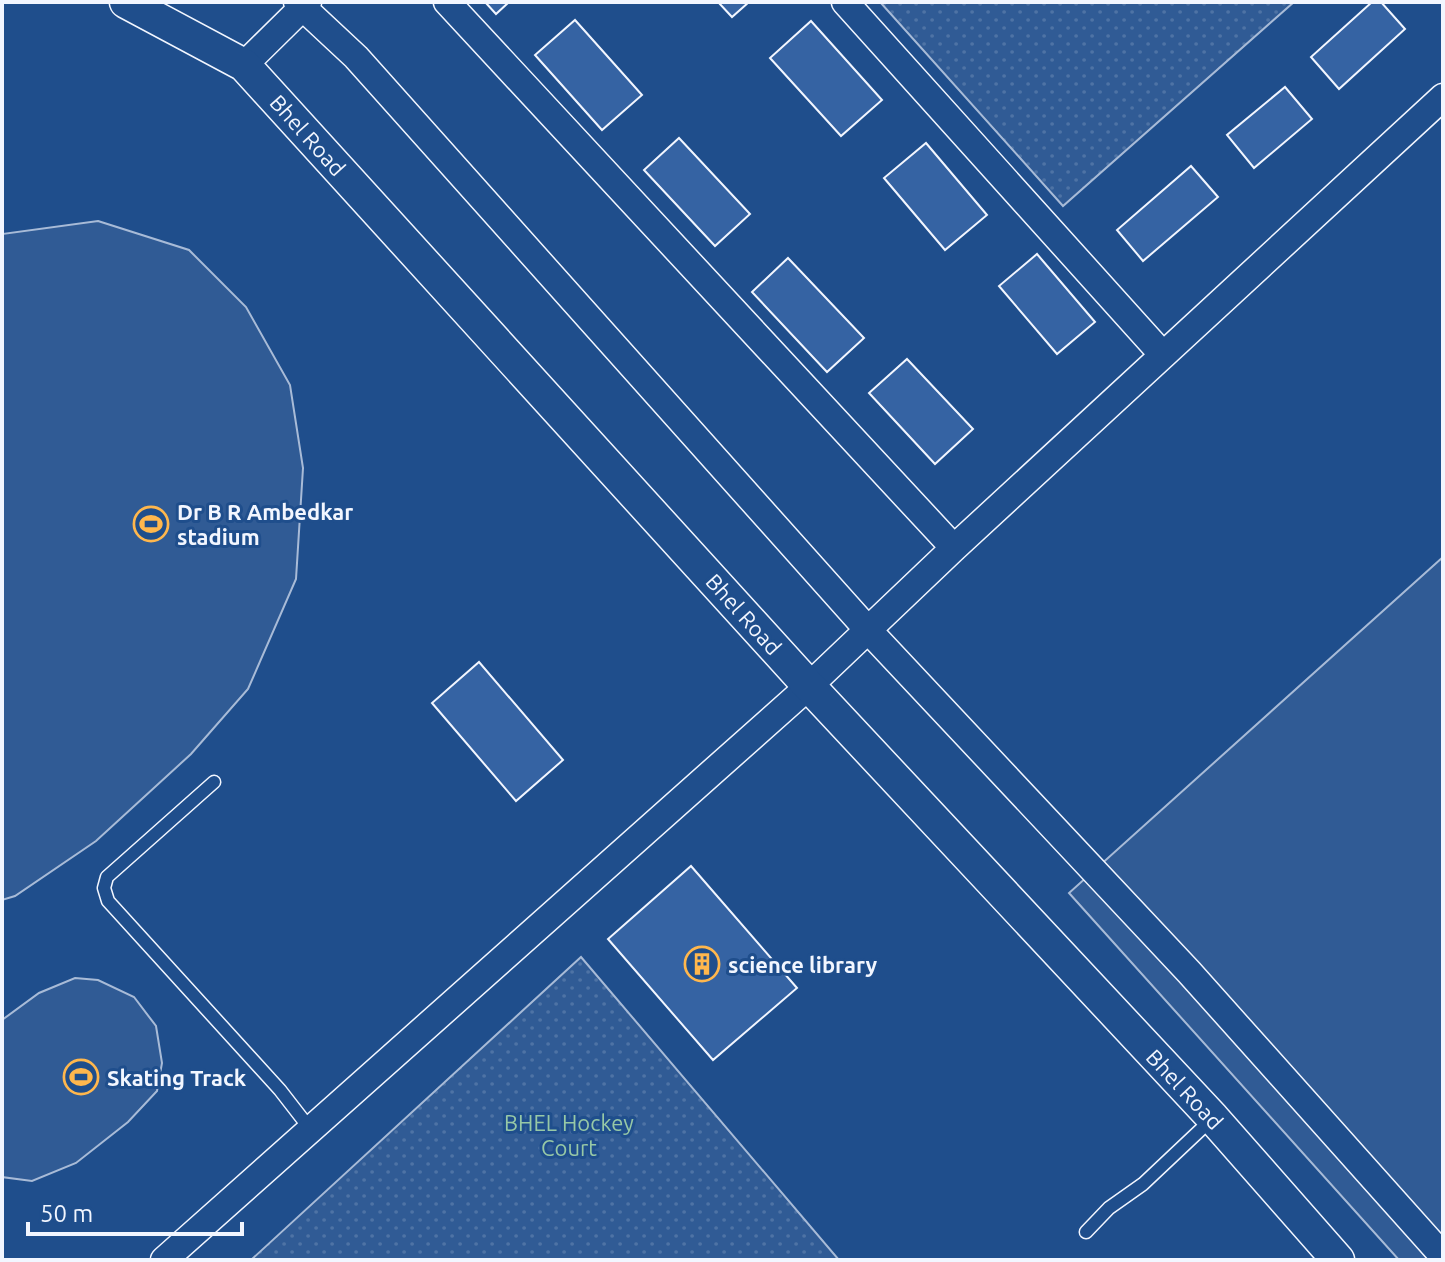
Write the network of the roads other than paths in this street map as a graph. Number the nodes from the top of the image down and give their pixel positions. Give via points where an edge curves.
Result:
1 (126, 2) edge
2 (447, 2) edge
3 (845, 2) edge
4 (303, 4) edge
5 (244, 65) junction
6 (1443, 97) edge
7 (1163, 355) junction
8 (954, 548) junction
9 (869, 631) junction
10 (809, 686) junction
11 (214, 782) dead end
12 (1213, 1118) junction
13 (311, 1130) junction
14 (1086, 1232) dead end
15 (1443, 1256) edge
16 (164, 1260) edge
17 (1338, 1260) edge

1 - 5 street, Bhel Road
2 - 8 street
3 - 7 street
4 - 5 street
4 - 9 street
5 - 10 street, Bhel Road
6 - 7 street
7 - 8 street
8 - 9 street
9 - 10 street
9 - 15 street via 1189,972
10 - 12 street, Bhel Road
10 - 13 street
11 - 13 lane via 107,877 104,888 108,901
12 - 14 lane
12 - 17 street, Bhel Road
13 - 16 street

